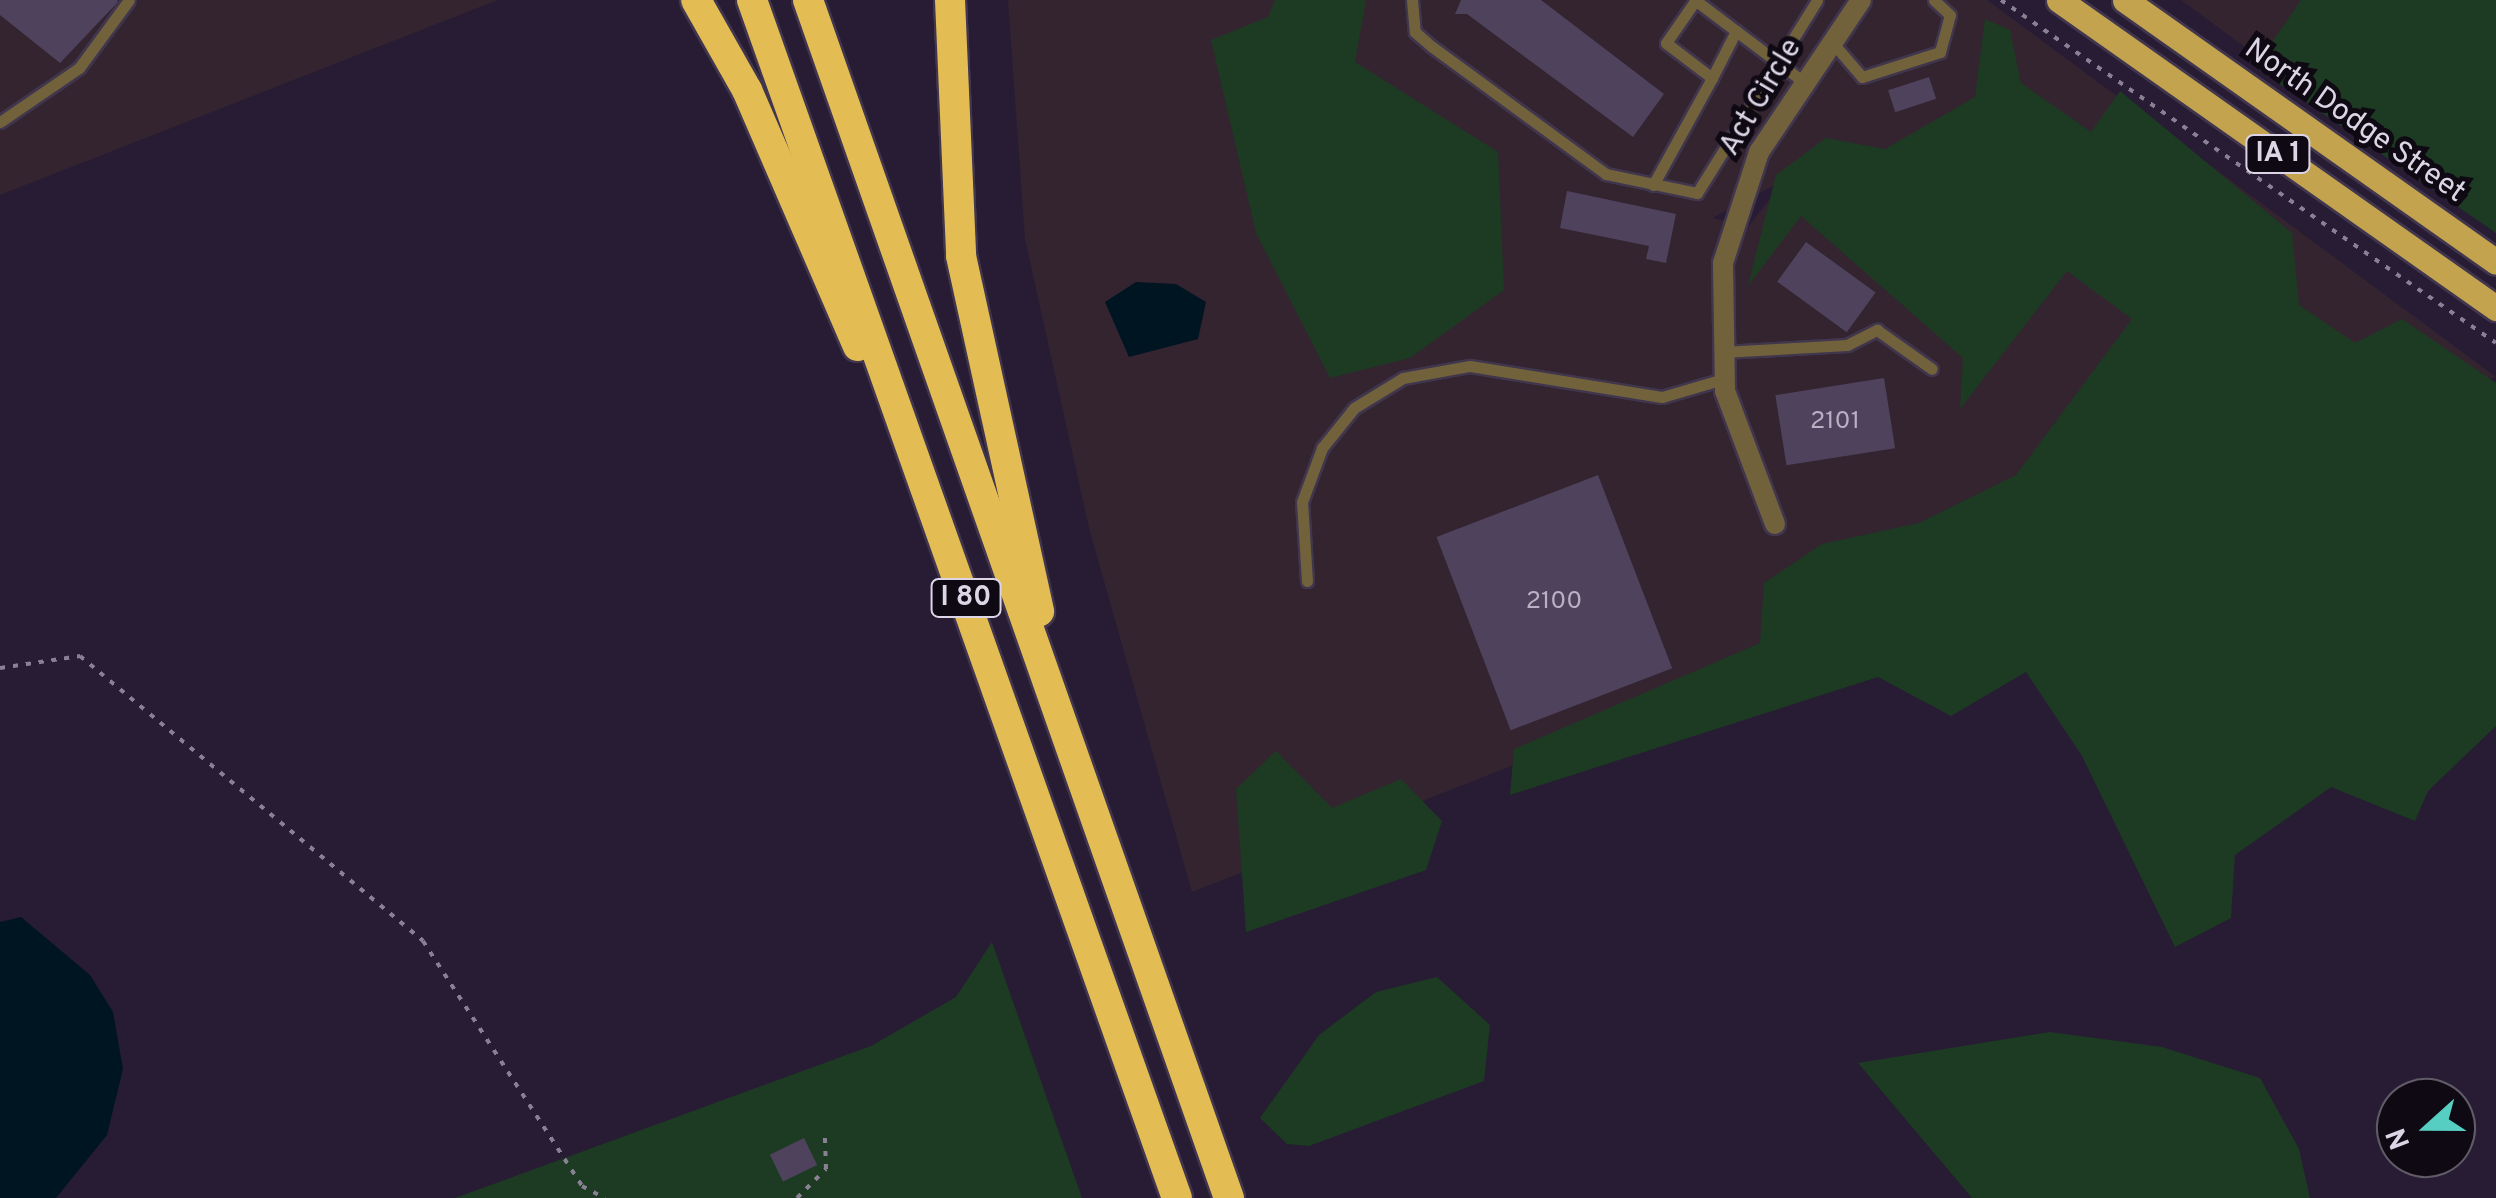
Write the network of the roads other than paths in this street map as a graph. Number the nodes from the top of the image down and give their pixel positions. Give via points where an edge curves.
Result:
1 (129, 0) edge
2 (696, 0) edge
3 (752, 0) edge
4 (808, 0) edge
5 (950, 0) edge
6 (1412, 0) edge
7 (1695, 0) edge
8 (1817, 0) edge
9 (1860, 0) edge
10 (1934, 0) edge
11 (2060, 0) edge
12 (2126, 0) edge
13 (1736, 31) junction
14 (1832, 42) junction
15 (1776, 61) junction
16 (1712, 78) junction
17 (1804, 82) junction
18 (0, 122) edge
19 (1653, 185) junction
20 (2496, 262) edge
21 (2496, 308) edge
22 (1719, 352) junction
23 (1932, 369) dead end
24 (1723, 379) junction
25 (908, 434) junction
26 (1775, 524) dead end
27 (1307, 581) dead end
28 (1045, 670) junction
29 (1177, 1198) edge
30 (1230, 1198) edge

1 - 18 lane via 79,68
2 - 25 highway via 746,90 853,337
3 - 25 highway, I 80
4 - 28 highway, I 80
5 - 28 highway via 961,256 985,390 1034,566
6 - 19 lane via 1415,32 1431,46 1606,174
7 - 13 lane
7 - 16 lane via 1666,43
8 - 15 lane
9 - 14 street, Act Circle
10 - 14 lane via 1950,14 1940,52 1862,76
11 - 21 main road, IA 1
12 - 20 main road, North Dodge Street / IA 1
13 - 15 lane
13 - 16 lane
14 - 17 street, Act Circle
15 - 17 lane
15 - 19 lane via 1707,186 1697,193
16 - 19 lane
17 - 22 street, Act Circle via 1759,152 1731,225
22 - 23 lane via 1847,345 1877,330
22 - 24 street, Act Circle
24 - 26 street, Act Circle via 1745,461
24 - 27 lane via 1662,397 1470,366 1403,378 1354,408 1322,448 1302,502
25 - 29 highway, I 80
28 - 30 highway, I 80

